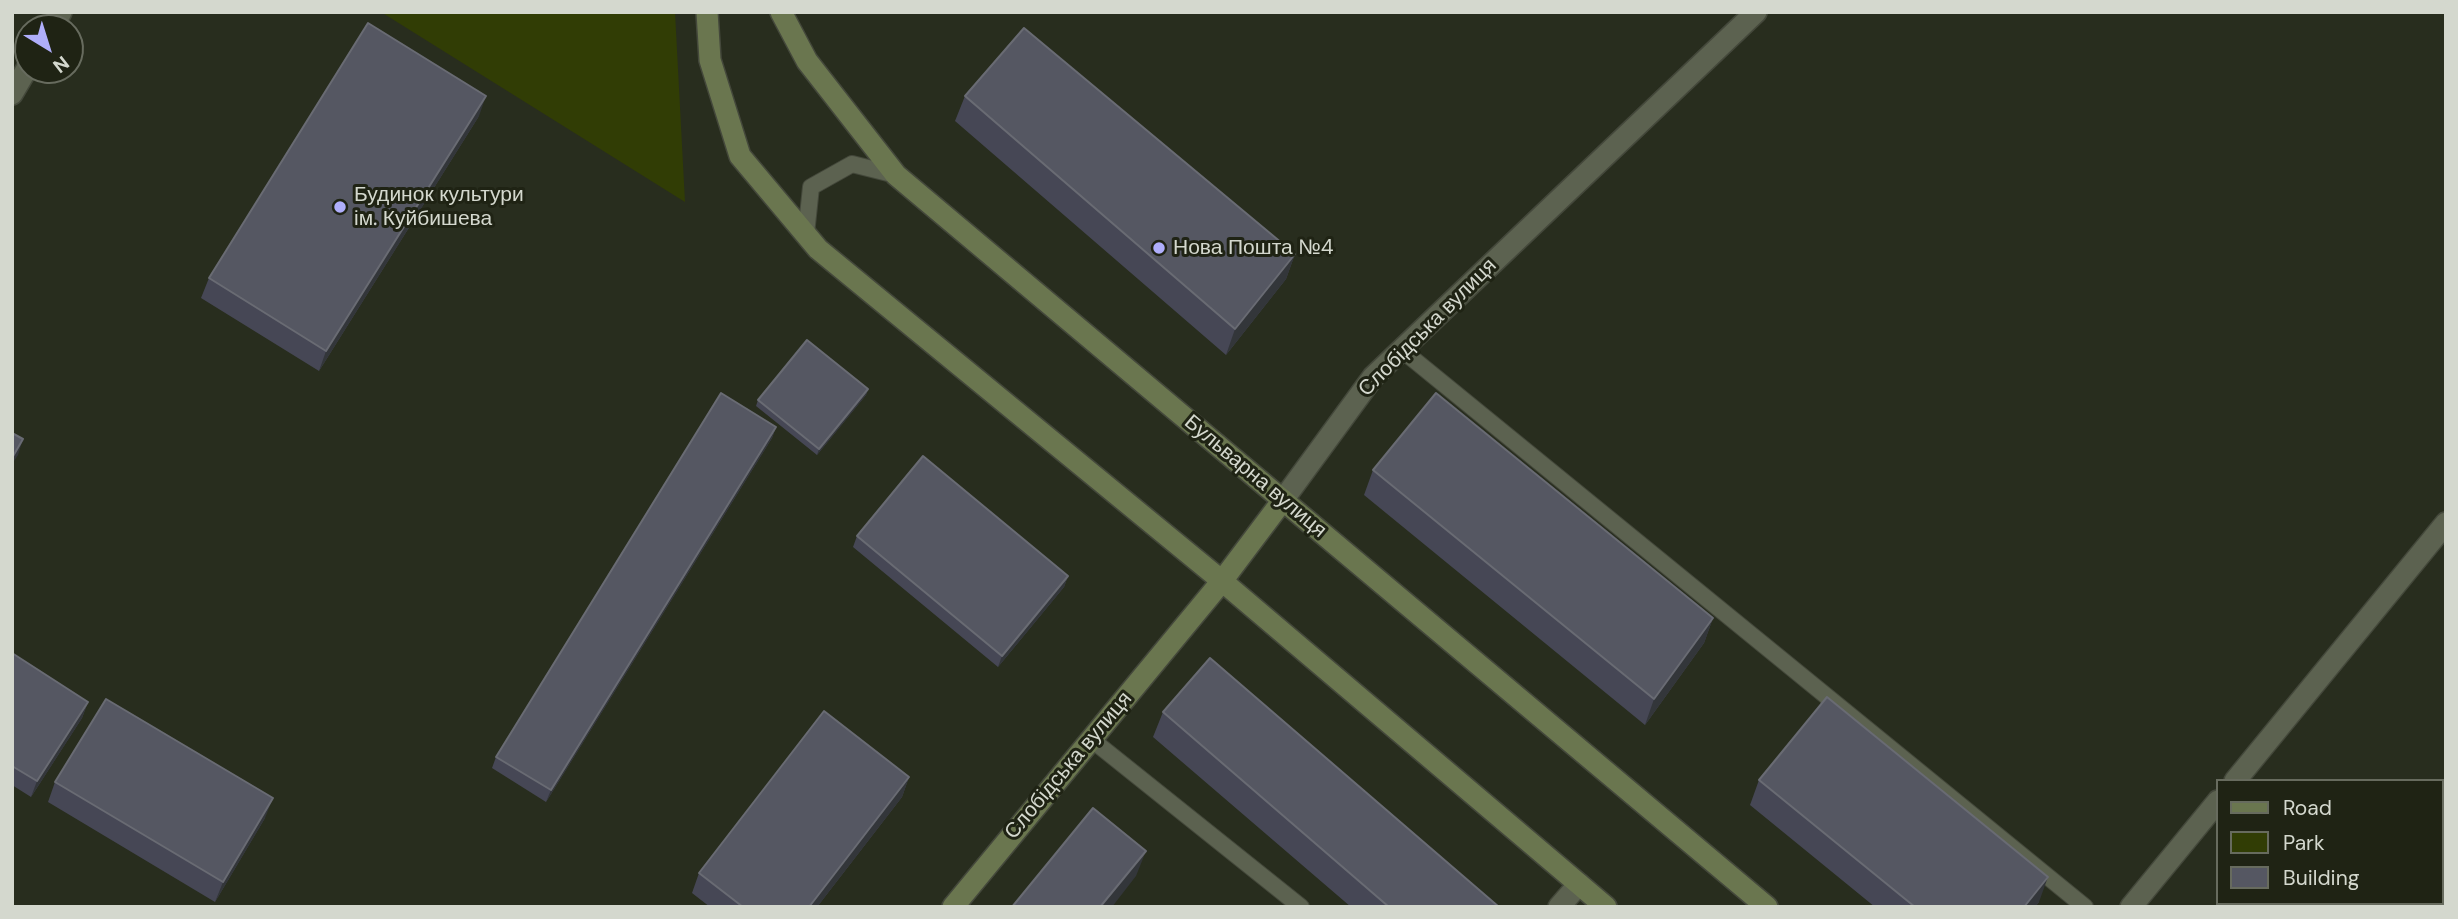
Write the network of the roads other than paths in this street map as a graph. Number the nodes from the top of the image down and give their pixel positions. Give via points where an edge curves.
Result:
1 (707, 12) edge
2 (781, 12) edge
3 (1756, 12) edge
4 (896, 175) junction
5 (806, 234) junction
6 (1402, 350) junction
7 (1283, 500) junction
8 (2446, 523) edge
9 (1222, 581) junction
10 (1091, 739) junction
11 (2237, 779) edge
12 (2216, 803) edge
13 (1579, 884) junction
14 (953, 907) edge
15 (1301, 907) edge
16 (1559, 907) edge
17 (1606, 907) edge
18 (1767, 907) edge
19 (2085, 907) edge
20 (2131, 907) edge

1 - 5 main road via 710,60 740,156
2 - 4 main road, Бульварна вулиця via 807,61
3 - 6 street, Слобідська вулиця
4 - 5 lane via 852,164 811,187
4 - 7 main road, Бульварна вулиця
5 - 9 main road via 818,249
6 - 7 street, Слобідська вулиця via 1373,377
6 - 19 lane
7 - 9 main road, Слобідська вулиця
7 - 18 main road, Бульварна вулиця
8 - 11 street
9 - 10 main road, Слобідська вулиця
9 - 13 main road
10 - 14 main road, Слобідська вулиця
10 - 15 lane
12 - 20 street
13 - 16 street
13 - 17 main road

